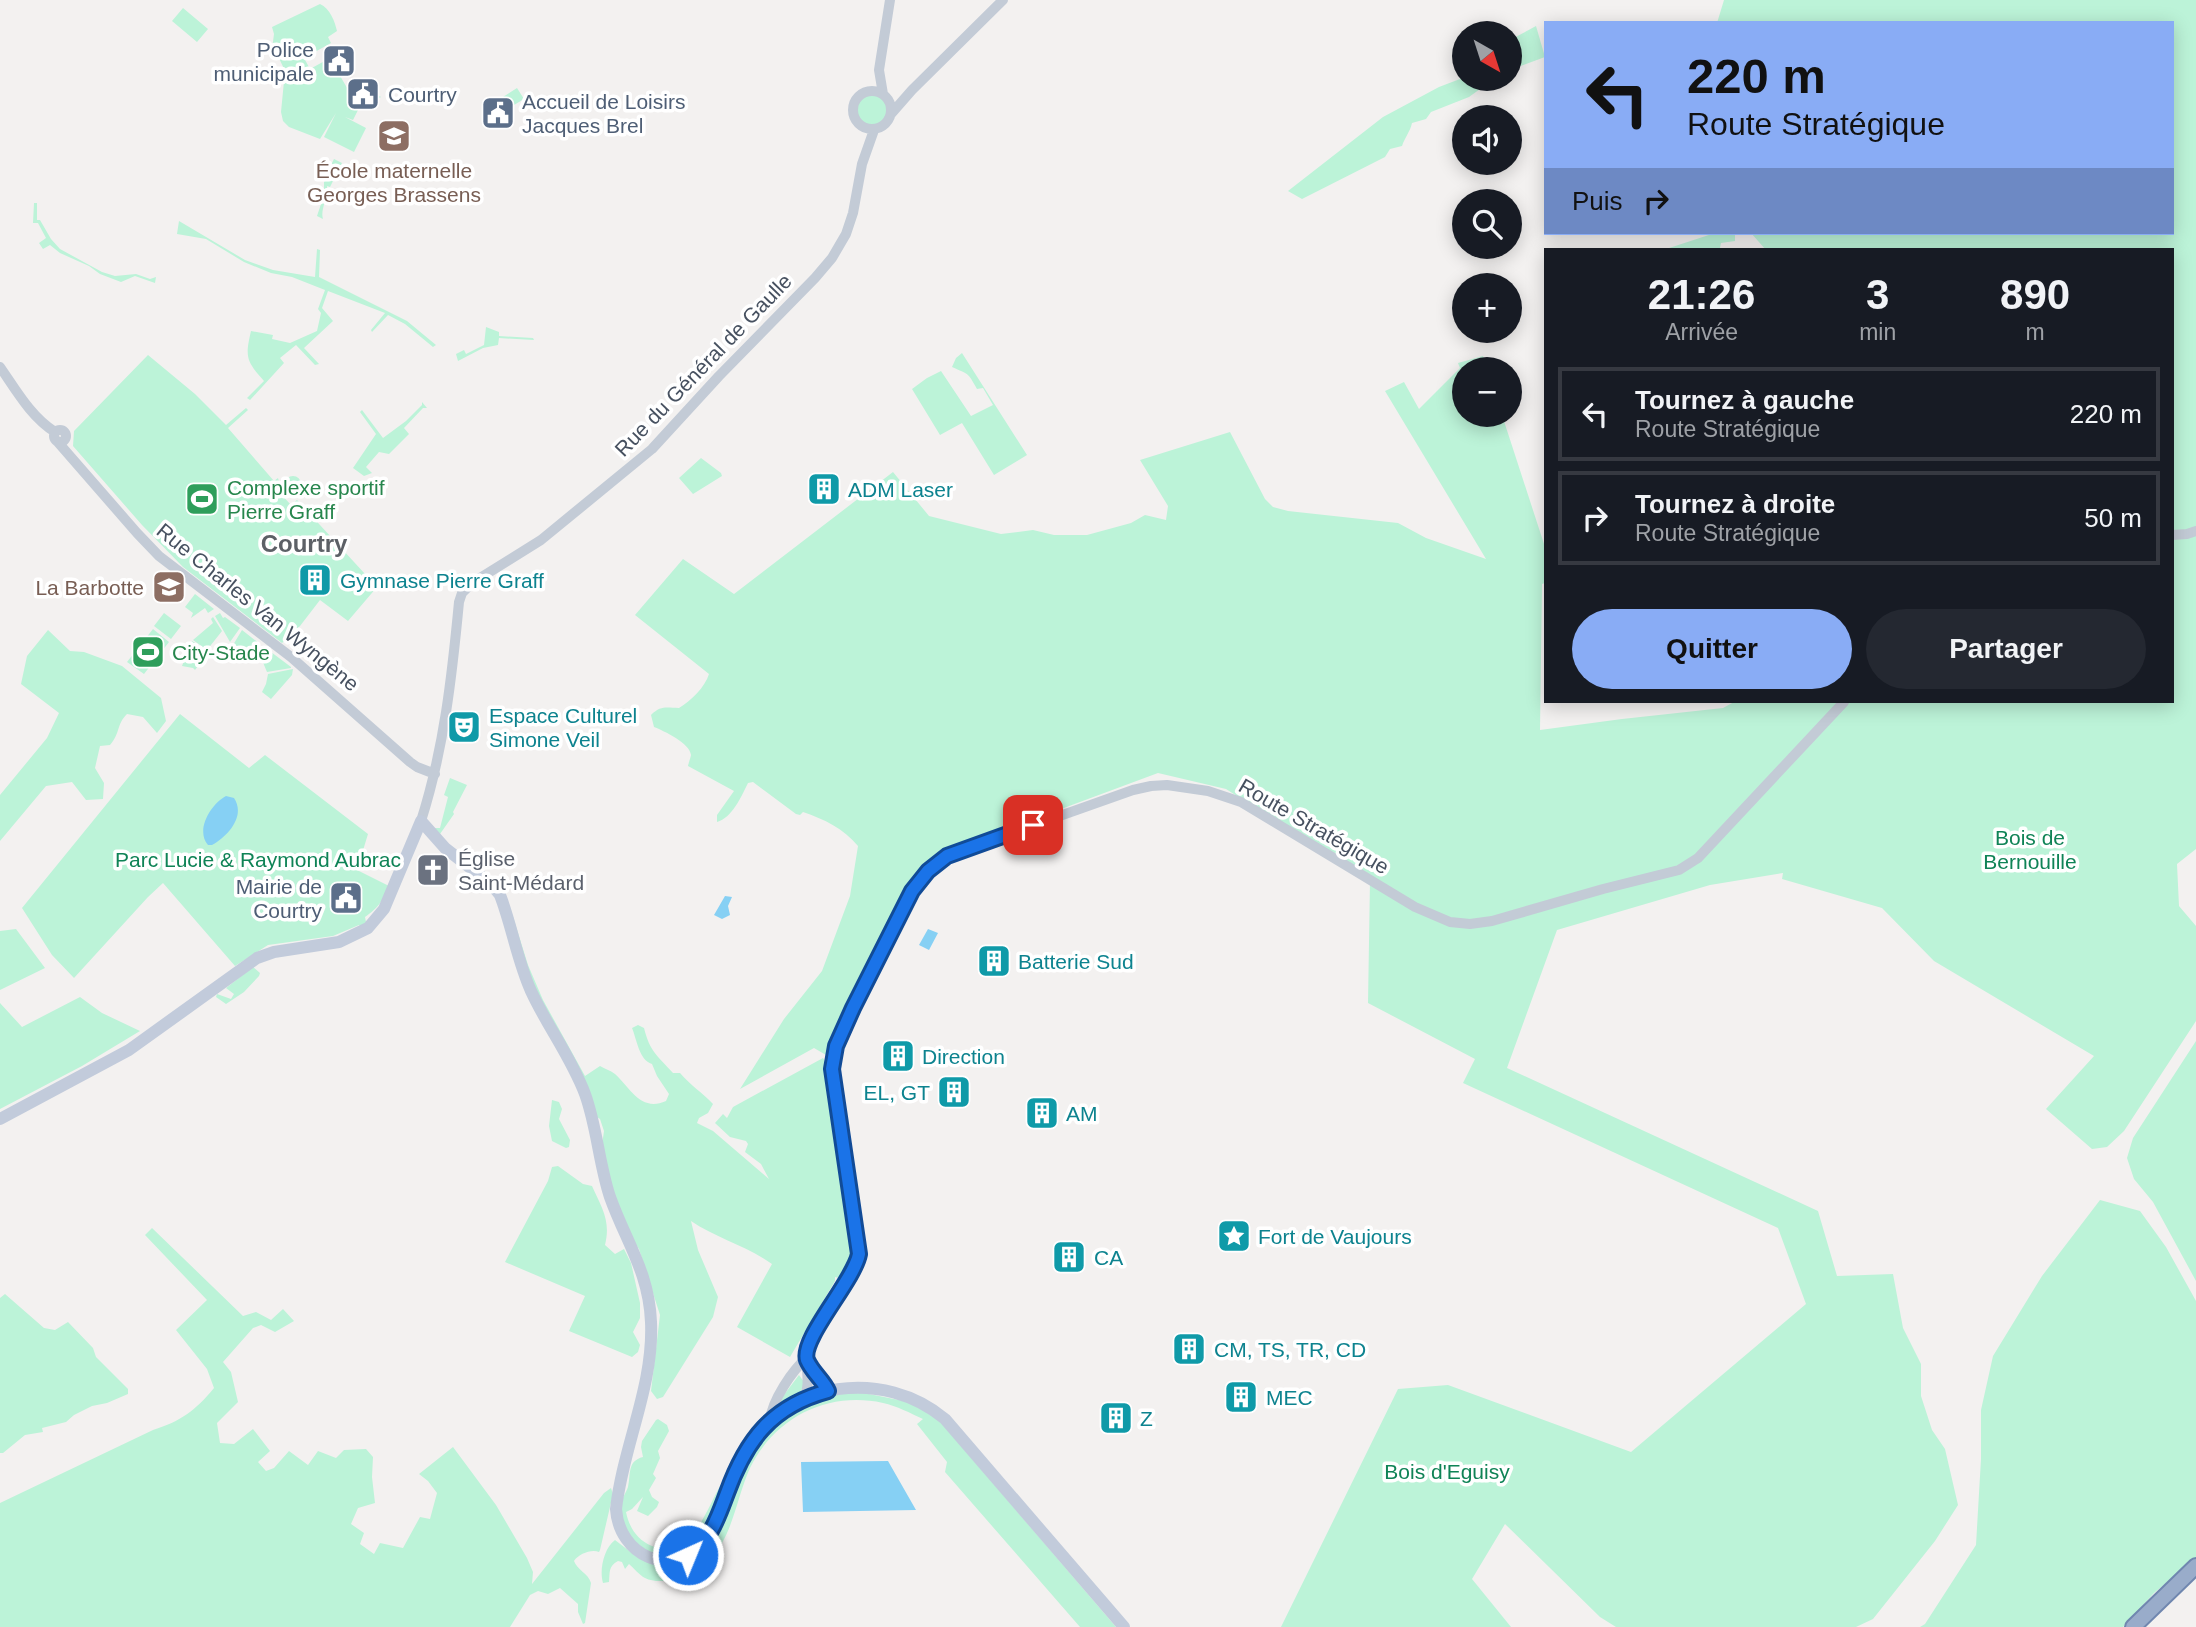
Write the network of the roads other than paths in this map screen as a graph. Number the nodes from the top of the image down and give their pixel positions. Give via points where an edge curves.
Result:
1 (890, 0) edge
2 (1001, 0) edge
3 (879, 70) junction
4 (912, 90) junction
5 (867, 91) junction
6 (884, 95) junction
7 (891, 114) junction
8 (858, 124) junction
9 (873, 130) junction
10 (862, 164) junction
11 (0, 368) edge
12 (2196, 531) edge
13 (2174, 535) edge
14 (1843, 703) edge
15 (435, 774) junction
16 (421, 821) junction
17 (416, 835) junction
18 (445, 848) junction
19 (0, 1119) edge
20 (807, 1358) junction
21 (807, 1376) junction
22 (824, 1392) junction
23 (804, 1398) junction
24 (770, 1420) junction
25 (2196, 1566) edge
26 (2196, 1579) edge
27 (1124, 1627) edge
28 (2133, 1627) edge
29 (2146, 1627) edge

1 - 3 street
2 - 4 street
3 - 5 street
3 - 6 street
4 - 6 street
4 - 7 street
5 - 6 street
5 - 8 street via 854,103
6 - 7 street
7 - 9 street via 885,125
8 - 9 street
8 - 10 street, Rue du Général de Gaulle
9 - 10 street, Rue du Général de Gaulle
10 - 15 street, Rue du Général de Gaulle via 846,234 815,278 652,449 541,540 465,590 459,602
11 - 15 street, Rue Charles Van Wyngène via 39,420 59,436 69,455 159,556 291,656 410,762
12 - 13 street
14 - 20 street, Route Stratégique via 1698,858 1679,870 1492,921 1450,922 1415,907 1241,802 1167,785 1133,790 947,856 912,891 833,1055 859,1254 808,1344
15 - 16 street, Rue du Général de Gaulle
16 - 17 main road
16 - 18 main road
17 - 18 main road
17 - 19 main road via 384,909 368,928 339,942 257,958 129,1049
18 - 24 main road via 501,897 526,979 581,1084 604,1178 642,1270 652,1323 651,1348 616,1509 626,1540 646,1556 660,1560 693,1551 705,1541 718,1518 741,1458
20 - 21 street, Route Stratégique
20 - 22 street via 827,1387
20 - 24 street via 796,1367
21 - 22 street
21 - 23 street, Route Stratégique
22 - 23 main road
22 - 27 main road via 851,1387 888,1391 940,1415
23 - 24 main road
25 - 28 highway
26 - 29 highway

